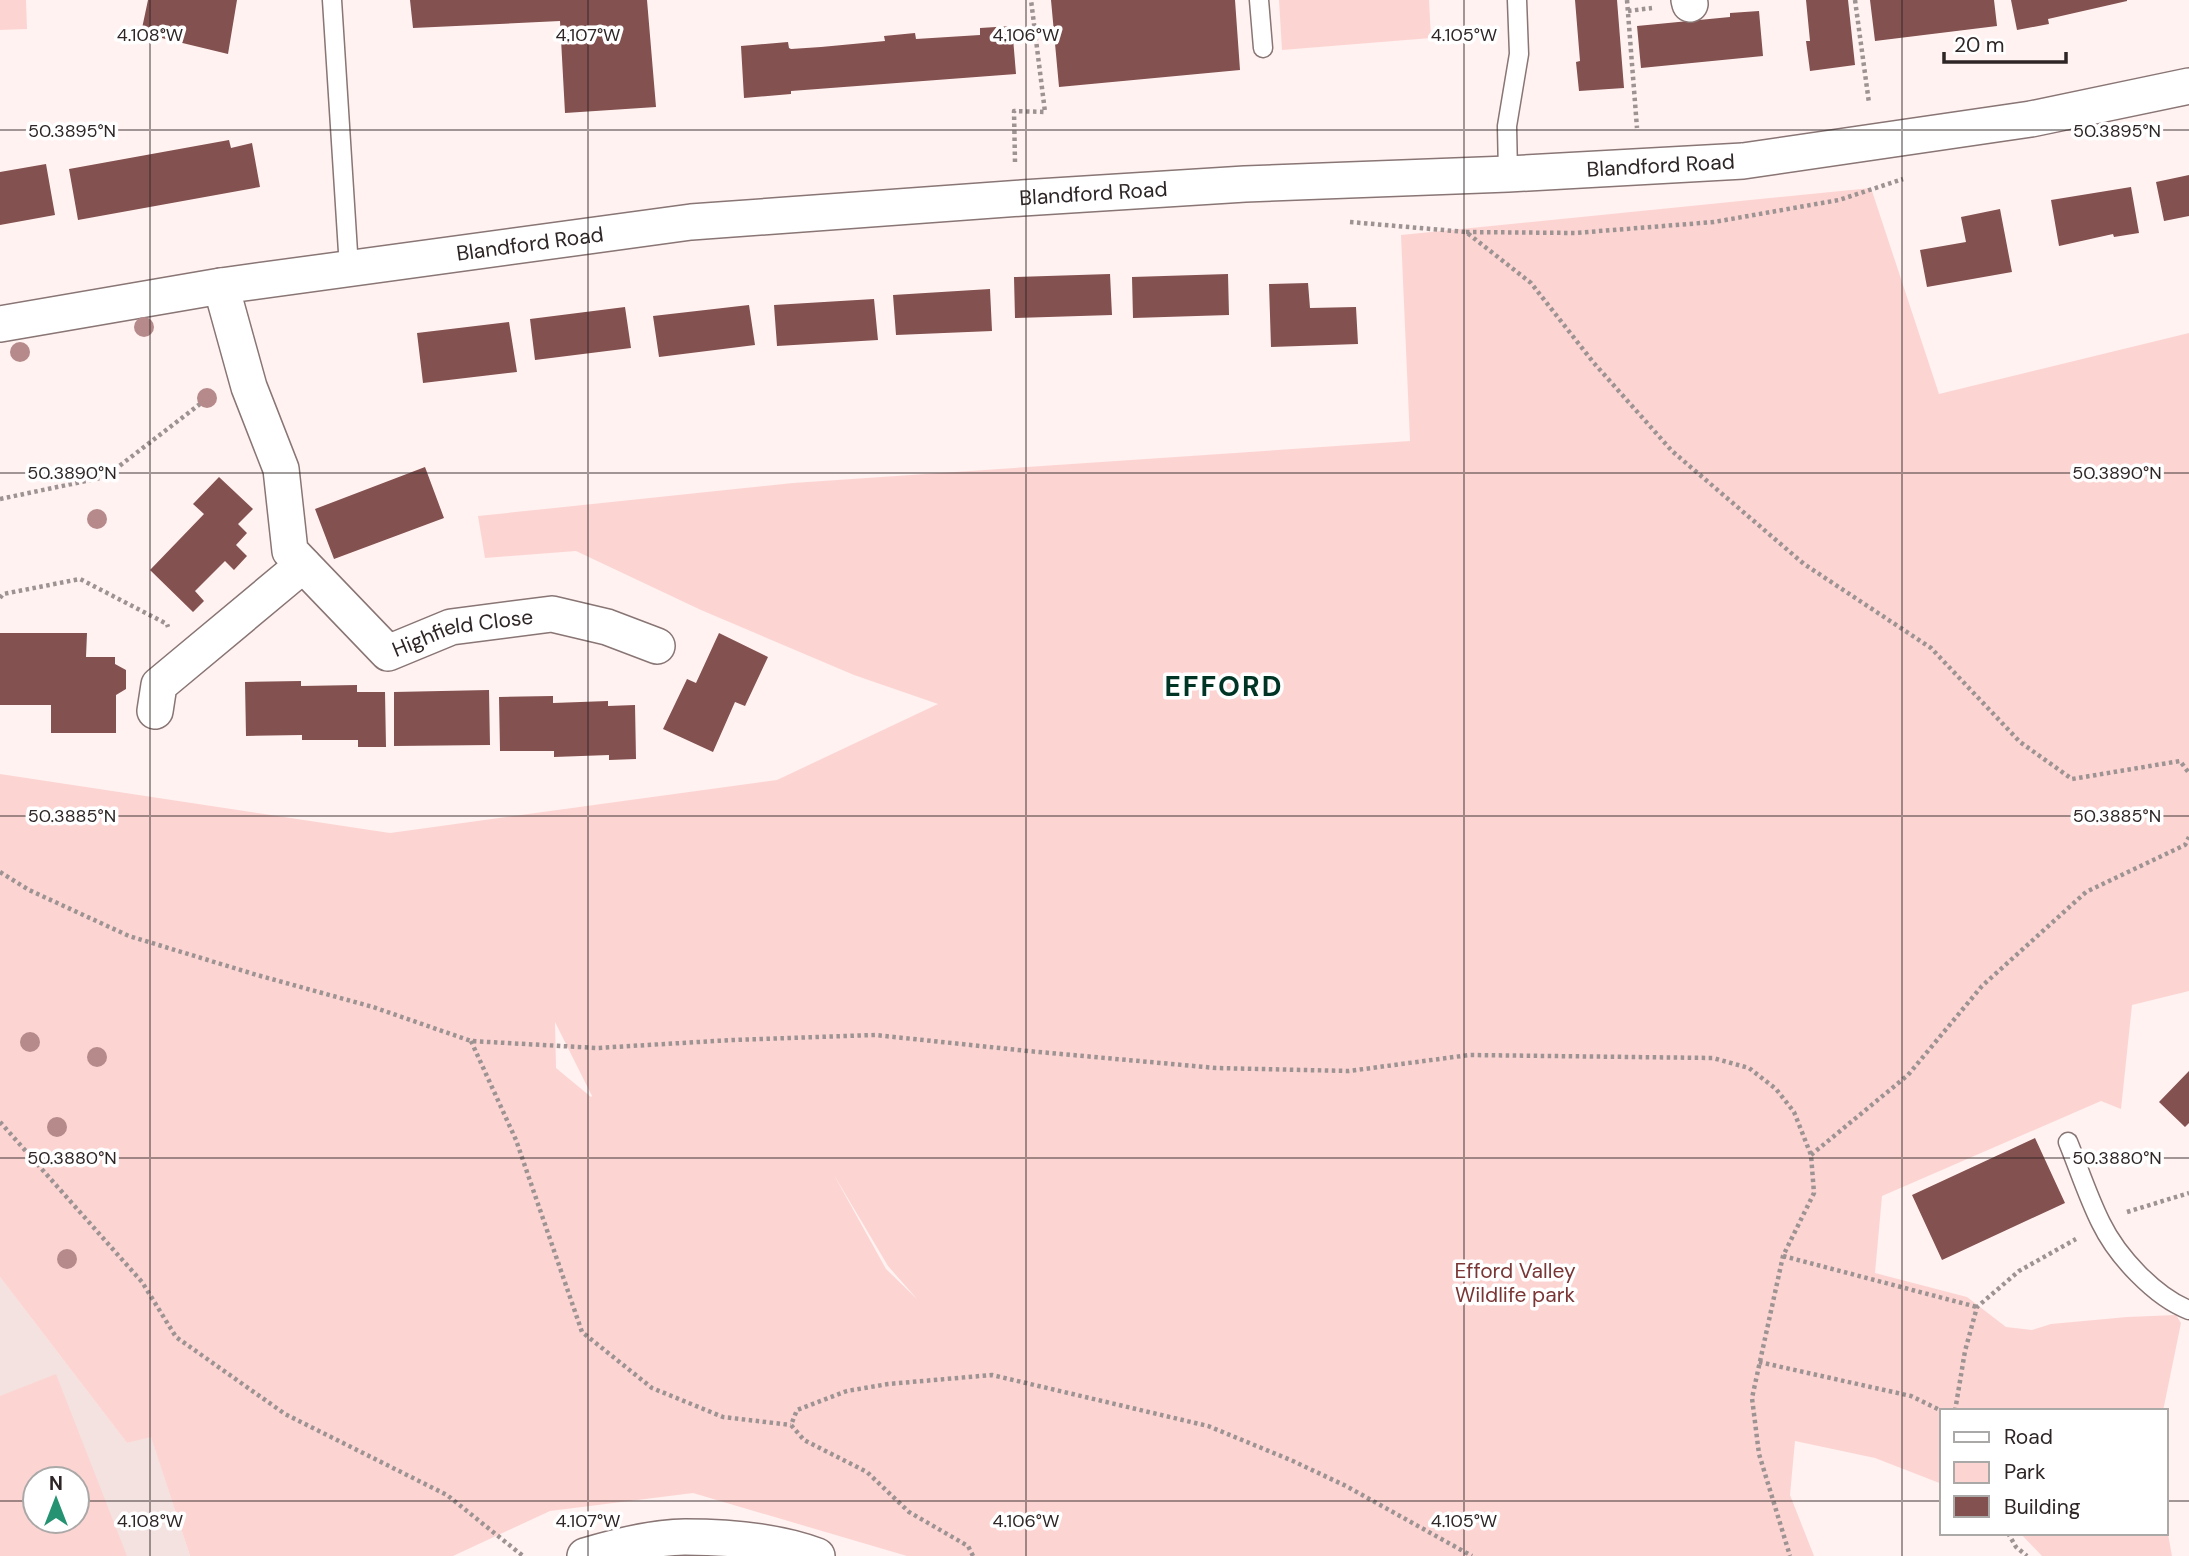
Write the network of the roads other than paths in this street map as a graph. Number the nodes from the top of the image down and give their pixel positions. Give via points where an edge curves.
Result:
1 (332, 0) edge
2 (1259, 0) edge
3 (1517, 0) edge
4 (1263, 48) dead end
5 (2189, 86) edge
6 (1508, 174) junction
7 (349, 268) junction
8 (221, 286) junction
9 (0, 324) edge
10 (303, 565) junction
11 (657, 646) dead end
12 (155, 712) dead end
13 (2068, 1142) dead end
14 (2189, 1310) edge
15 (689, 1547) edge
16 (801, 1553) edge
17 (585, 1556) edge

1 - 7 lane
2 - 4 lane
3 - 6 lane via 1519,54 1507,126
5 - 6 street, Blandford Road via 2031,119 1743,161
6 - 7 street, Blandford Road via 1245,184 691,222
7 - 8 street, Blandford Road
8 - 9 street, Blandford Road
8 - 10 street, Highfield Close via 249,387 281,469 290,551
10 - 11 street, Highfield Close via 388,653 451,626 552,614 607,627
10 - 12 street via 159,685
13 - 14 lane via 2102,1224 2139,1275 2174,1304
15 - 16 street via 744,1541
15 - 17 street via 616,1547

